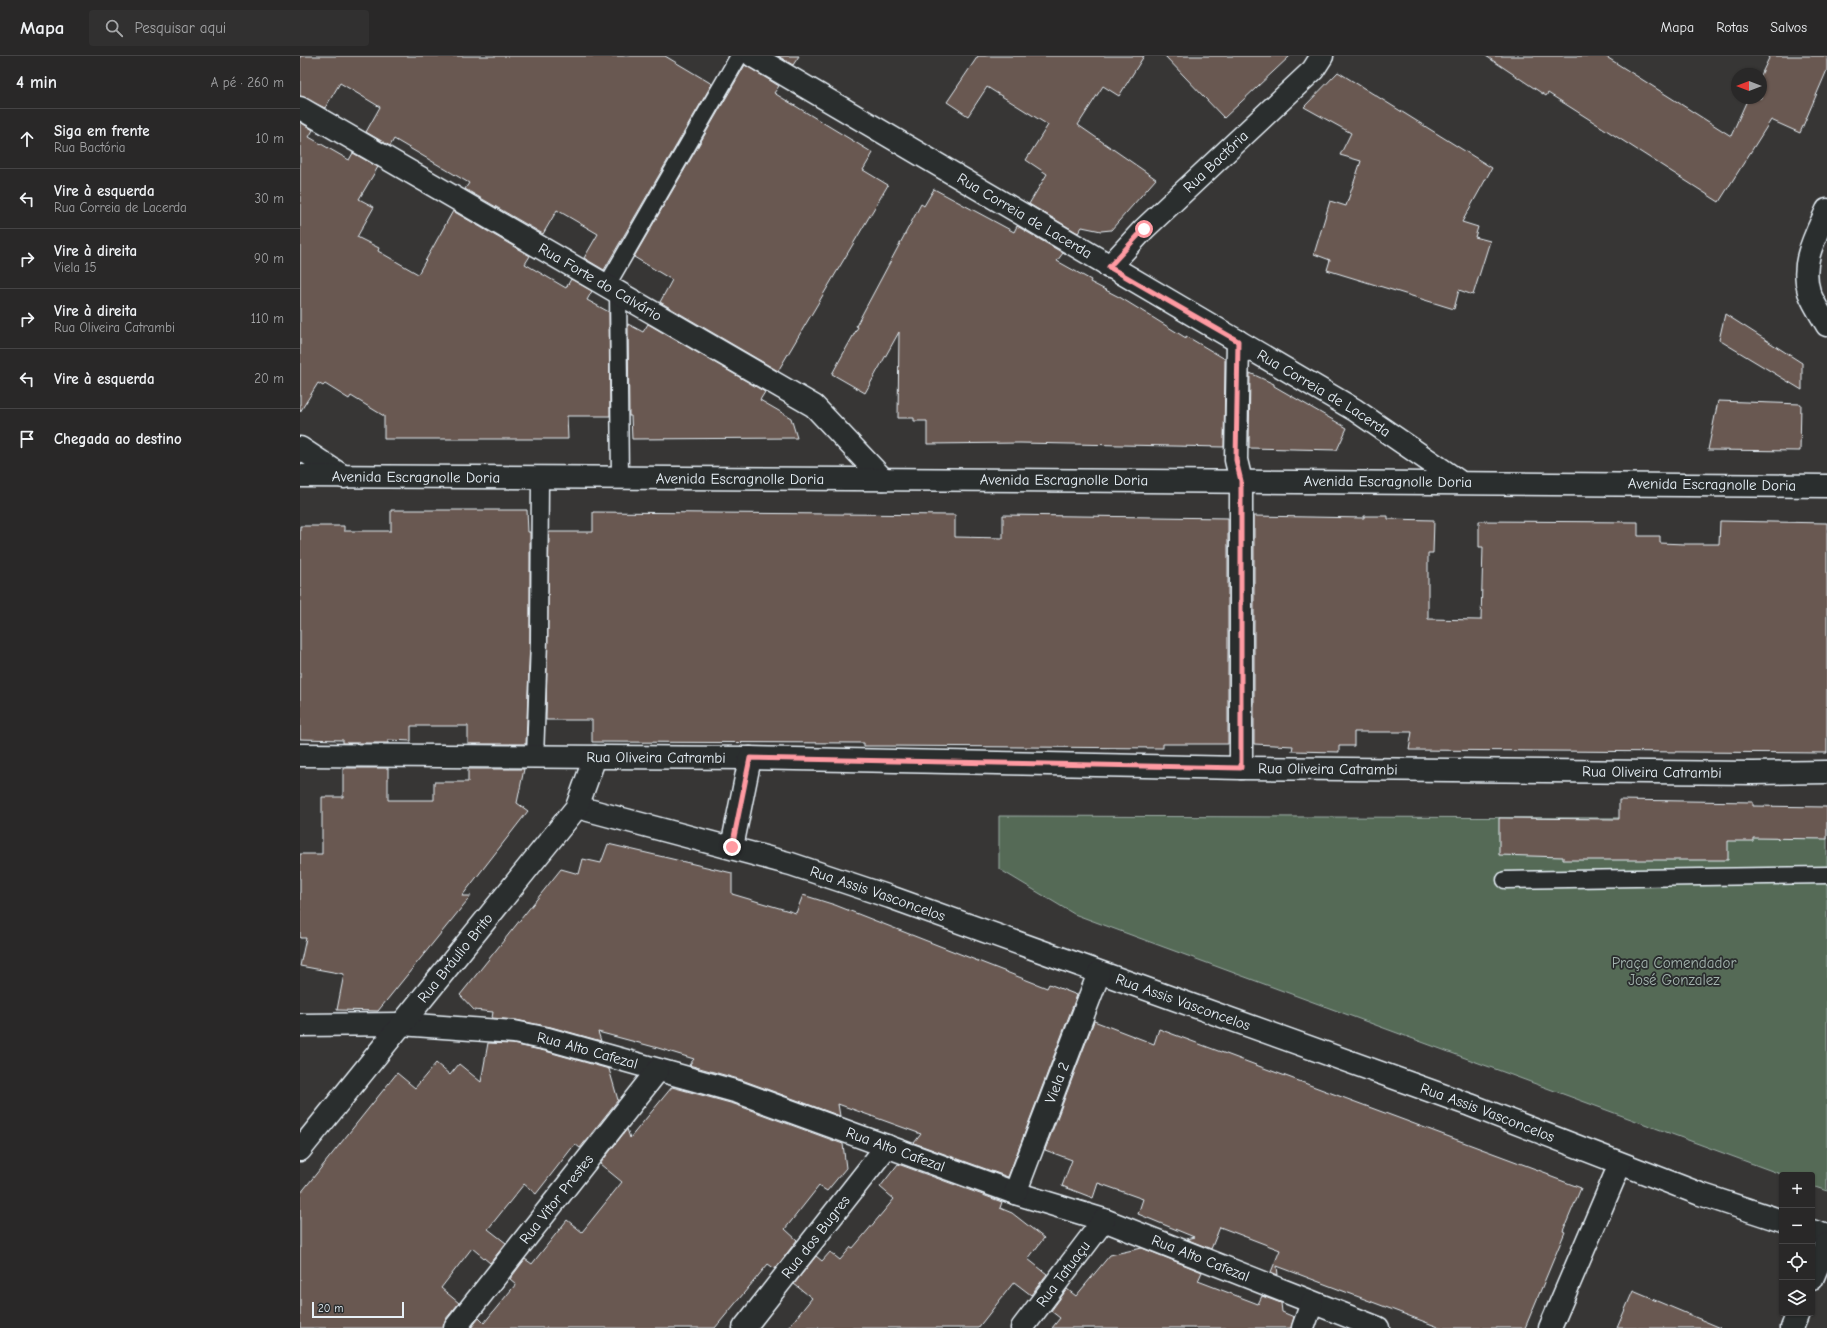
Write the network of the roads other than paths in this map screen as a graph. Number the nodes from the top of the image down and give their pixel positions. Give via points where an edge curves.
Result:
1 (739, 56) edge
2 (753, 56) edge
3 (1322, 56) edge
4 (300, 108) edge
5 (1827, 210) edge
6 (1109, 267) junction
7 (612, 288) junction
8 (1827, 325) edge
9 (1238, 341) junction
10 (300, 448) edge
11 (300, 476) edge
12 (344, 477) junction
13 (540, 478) junction
14 (620, 478) junction
15 (883, 479) junction
16 (1457, 480) junction
17 (1241, 481) junction
18 (1827, 486) edge
19 (300, 756) edge
20 (595, 757) junction
21 (534, 758) junction
22 (750, 758) junction
23 (1241, 768) junction
24 (1827, 772) edge
25 (577, 807) junction
26 (732, 847) junction
27 (1827, 875) edge
28 (1505, 880) dead end
29 (1099, 973) junction
30 (400, 1024) junction
31 (300, 1025) edge
32 (658, 1070) junction
33 (887, 1146) junction
34 (300, 1150) edge
35 (1620, 1164) junction
36 (1015, 1193) junction
37 (1104, 1220) junction
38 (1779, 1220) edge
39 (1815, 1232) edge
40 (1827, 1236) edge
41 (1827, 1244) edge
42 (1815, 1272) edge
43 (1312, 1303) junction
44 (1797, 1316) edge
45 (455, 1328) edge
46 (744, 1328) edge
47 (1022, 1328) edge
48 (1303, 1328) edge
49 (1378, 1328) edge
50 (1550, 1328) edge
51 (1792, 1328) edge

1 - 7 lane
2 - 6 street, Rua Correia de Lacerda
3 - 6 street, Rua Bactória via 1313,70 1144,229
4 - 7 street, Rua Forte do Calvário
5 - 8 street via 1810,250 1806,273 1810,293
6 - 9 street, Rua Correia de Lacerda
7 - 14 lane
7 - 15 street, Rua Forte do Calvário via 814,406
9 - 16 street, Rua Correia de Lacerda via 1355,410
9 - 17 street via 1236,460
10 - 12 street
11 - 12 street, Avenida Escragnolle Doria
12 - 13 street, Avenida Escragnolle Doria
13 - 14 street, Avenida Escragnolle Doria
13 - 21 lane via 539,640
14 - 15 street, Avenida Escragnolle Doria
15 - 17 street, Avenida Escragnolle Doria
16 - 17 street, Avenida Escragnolle Doria
16 - 18 street, Avenida Escragnolle Doria
17 - 23 street
19 - 21 street, Rua Oliveira Catrambi
20 - 21 street, Rua Oliveira Catrambi
20 - 22 street, Rua Oliveira Catrambi
20 - 25 street, Rua Bráulio Brito
22 - 23 street, Rua Oliveira Catrambi
22 - 26 street
23 - 24 street, Rua Oliveira Catrambi
25 - 26 street, Rua Assis Vasconcelos
25 - 30 street, Rua Bráulio Brito
26 - 29 street, Rua Assis Vasconcelos via 890,897
27 - 28 lane
29 - 35 street, Rua Assis Vasconcelos via 1470,1105
29 - 36 street, Viela 2
30 - 31 street, Rua Alto Cafezal
30 - 32 street, Rua Alto Cafezal via 514,1032
30 - 34 street, Rua Bráulio Brito
32 - 33 street, Rua Alto Cafezal via 738,1092
32 - 45 street, Rua Vitor Prestes
33 - 36 street, Rua Alto Cafezal
33 - 46 street, Rua dos Bugres
35 - 38 street, Rua Assis Vasconcelos
35 - 50 street
36 - 37 street, Rua Alto Cafezal
37 - 43 street, Rua Alto Cafezal
37 - 47 street, Rua Tatuaçu
39 - 40 street
41 - 42 street
43 - 48 street
43 - 49 street, Rua Alto Cafezal
44 - 51 street

